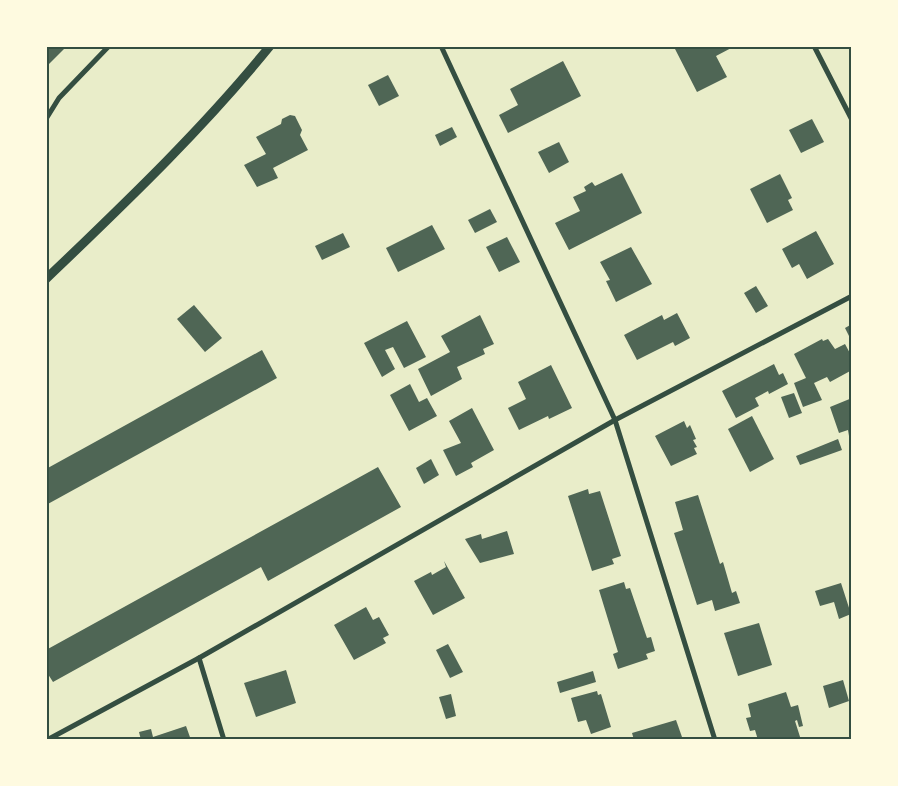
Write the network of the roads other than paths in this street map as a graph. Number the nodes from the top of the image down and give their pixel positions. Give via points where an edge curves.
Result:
1 (109, 46) edge
2 (270, 46) edge
3 (441, 46) edge
4 (814, 46) edge
5 (46, 119) edge
6 (852, 120) edge
7 (46, 279) edge
8 (852, 296) edge
9 (615, 420) junction
10 (199, 658) junction
11 (47, 740) edge
12 (224, 740) edge
13 (715, 740) edge

1 - 5 street via 59,98
2 - 7 street via 175,154
3 - 9 street
4 - 6 street
8 - 9 street
9 - 10 street
9 - 13 street
10 - 11 street
10 - 12 street

